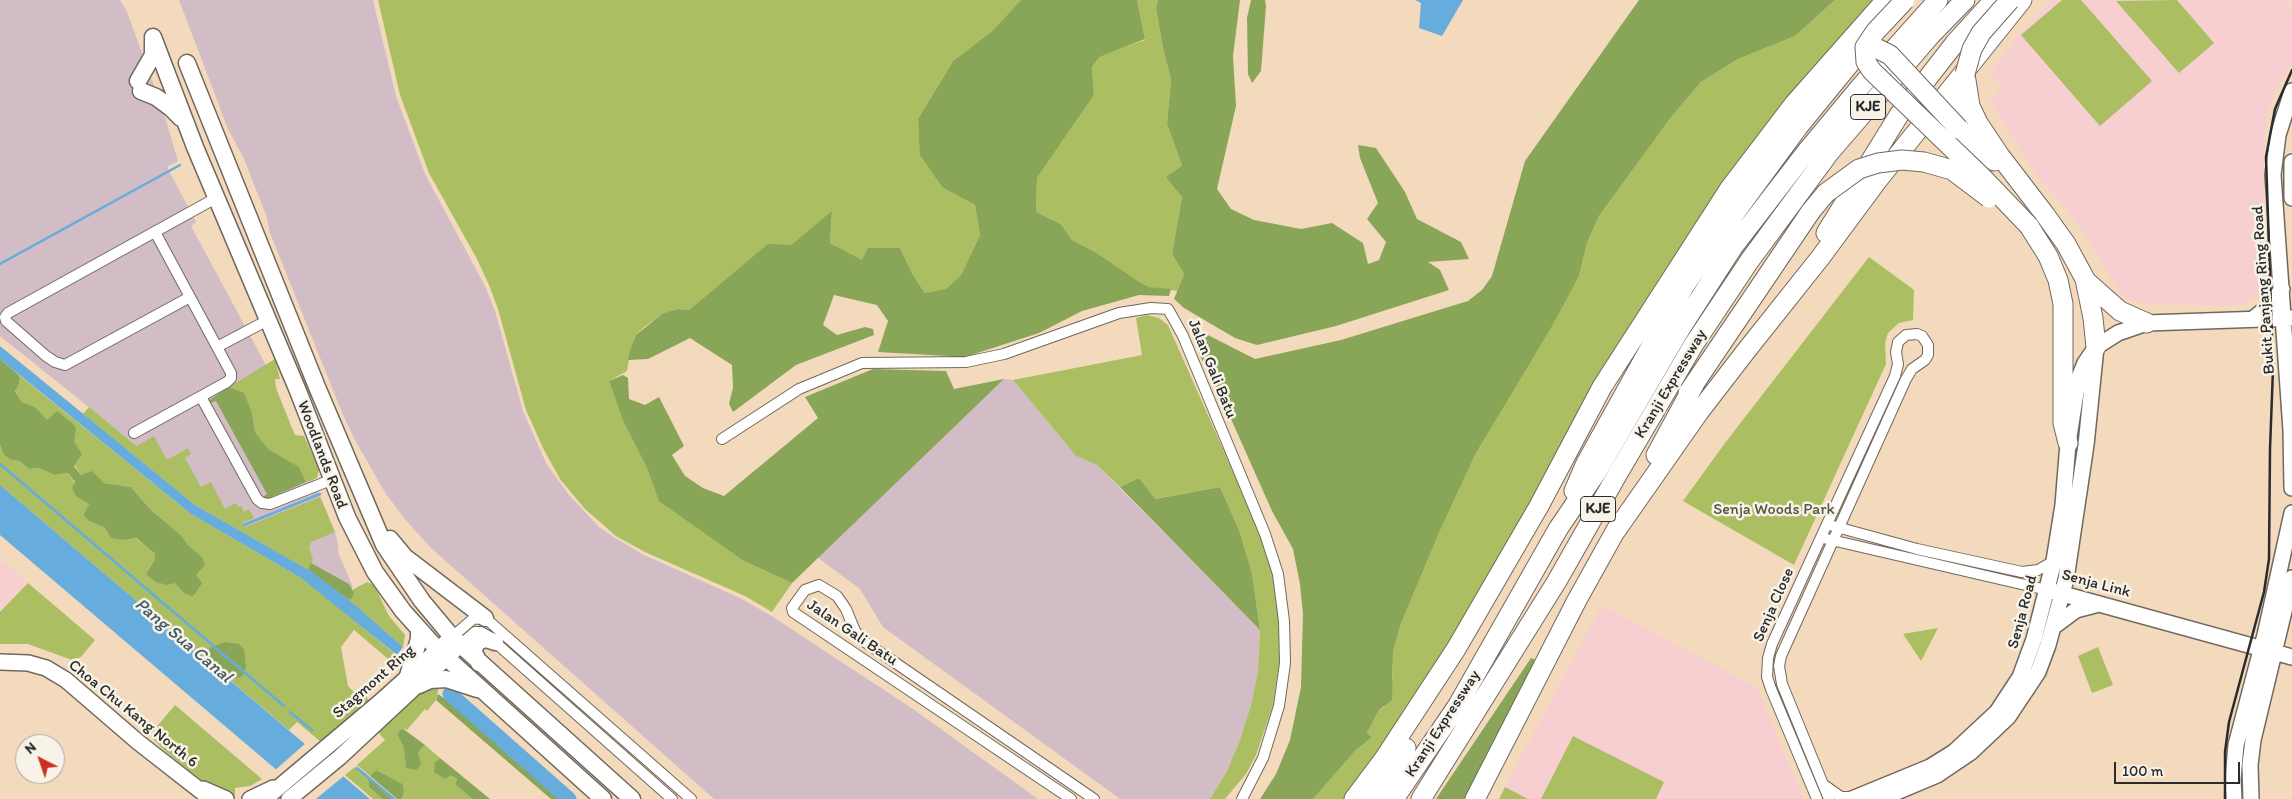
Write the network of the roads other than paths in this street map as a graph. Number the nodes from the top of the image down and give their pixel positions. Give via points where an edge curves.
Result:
1 (1886, 0) edge
2 (1905, 0) edge
3 (1911, 0) edge
4 (1938, 0) edge
5 (1965, 0) edge
6 (1994, 0) edge
7 (2010, 0) edge
8 (2022, 0) edge
9 (1865, 47) junction
10 (1838, 52) junction
11 (187, 63) dead end
12 (1965, 74) junction
13 (2292, 91) edge
14 (185, 121) junction
15 (1960, 129) junction
16 (217, 140) junction
17 (195, 147) junction
18 (2292, 162) edge
19 (216, 198) junction
20 (2033, 198) junction
21 (2292, 198) edge
22 (2029, 226) junction
23 (155, 232) junction
24 (2085, 279) junction
25 (1794, 288) junction
26 (2282, 289) junction
27 (190, 297) junction
28 (2254, 318) junction
29 (2288, 318) edge
30 (268, 320) junction
31 (2147, 323) junction
32 (217, 346) junction
33 (2096, 347) junction
34 (1898, 357) junction
35 (1916, 366) junction
36 (1695, 383) junction
37 (200, 396) junction
38 (134, 432) dead end
39 (722, 439) dead end
40 (2068, 443) junction
41 (331, 480) junction
42 (2292, 488) edge
43 (366, 505) junction
44 (2292, 513) edge
45 (1827, 524) junction
46 (1838, 528) junction
47 (1558, 529) junction
48 (1615, 532) junction
49 (1827, 539) junction
50 (1581, 540) junction
51 (2054, 561) junction
52 (2292, 578) edge
53 (2047, 590) junction
54 (2062, 593) junction
55 (2102, 603) junction
56 (403, 611) junction
57 (485, 618) junction
58 (2053, 627) junction
59 (419, 631) junction
60 (456, 641) junction
61 (495, 642) junction
62 (2262, 649) junction
63 (416, 652) junction
64 (442, 654) junction
65 (2292, 657) edge
66 (0, 662) edge
67 (479, 663) junction
68 (414, 681) junction
69 (484, 692) junction
70 (2251, 762) junction
71 (1388, 764) junction
72 (2234, 767) junction
73 (1252, 779) junction
74 (283, 782) junction
75 (192, 784) junction
76 (1823, 784) junction
77 (1396, 796) edge
78 (292, 797) edge
79 (1855, 798) edge
80 (211, 799) edge
81 (226, 799) edge
82 (250, 799) edge
83 (265, 799) edge
84 (604, 799) edge
85 (632, 799) edge
86 (672, 799) edge
87 (691, 799) edge
88 (1071, 799) edge
89 (1094, 799) edge
90 (1236, 799) edge
91 (1242, 799) edge
92 (1354, 799) edge
93 (1373, 799) edge
94 (1421, 799) edge
95 (1475, 799) edge
96 (1817, 799) edge
97 (1830, 799) edge
98 (1880, 799) edge
99 (2234, 799) edge
100 (2251, 799) edge

1 - 10 highway
2 - 9 highway, bridge
3 - 10 highway
4 - 47 highway, KJE via 1807,151 1733,247 1682,326 1596,473
5 - 50 highway, Kranji Expressway / KJE via 1835,146 1772,228 1694,344
6 - 25 highway via 1955,43 1899,115
7 - 12 highway, bridge via 1981,33 1972,49
8 - 25 highway
9 - 15 highway, bridge via 1872,46 1890,55
9 - 22 highway, bridge via 1866,62 1872,71
9 - 47 highway via 1798,127 1685,285 1586,463
10 - 71 highway via 1736,180 1602,387 1539,506
11 - 16 main road, Woodlands Road
12 - 15 highway via 1955,113
12 - 20 highway via 1970,106 1978,124
13 - 26 street, Bukit Panjang Ring Road via 2278,136 2273,175
14 - 14 main road, Woodlands Road via 139,86 153,55 153,37
14 - 17 main road, Woodlands Road
15 - 20 highway
16 - 17 main road via 202,130
16 - 43 main road, Woodlands Road
17 - 19 main road, Woodlands Road
18 - 21 street
19 - 23 street
19 - 30 main road, Woodlands Road
20 - 24 highway via 2066,244
22 - 36 highway, bridge via 1952,170 1902,160 1859,169 1826,193 1812,211
22 - 40 highway via 2048,256 2063,304 2063,423
23 - 27 street
23 - 27 street via 8,313 6,321 46,356 65,365
24 - 31 highway via 2120,311
24 - 33 highway
25 - 48 highway via 1699,412
26 - 28 street
26 - 29 street, Bukit Panjang Ring Road
27 - 32 street
28 - 29 street, Senja Road
28 - 31 street, Senja Road
29 - 42 street, Bukit Panjang Ring Road
30 - 32 street
30 - 41 main road, Woodlands Road
31 - 33 street, Senja Road via 2118,333
32 - 37 street via 231,378
33 - 40 street, Senja Road via 2078,380
33 - 54 street, Senja Road via 2076,519
34 - 35 street via 1905,365
34 - 35 street, Senja Close via 1896,347 1902,337 1917,334 1926,340 1929,350 1925,360
34 - 45 street, Senja Close via 1895,376
35 - 46 street, Senja Close via 1906,379
36 - 48 highway
36 - 50 highway
37 - 38 street
37 - 41 street via 262,503 270,504
39 - 73 street, Jalan Gali Batu via 799,389 862,363 966,362 1004,354 1119,313 1168,309 1183,336 1265,534 1278,574 1284,629 1279,706 1263,758
40 - 51 street, Senja Road
41 - 56 main road, Woodlands Road via 375,572
43 - 57 main road via 405,557
43 - 60 main road, Woodlands Road via 399,570
44 - 62 street
45 - 46 street
45 - 49 street, Senja Close
46 - 49 street, Senja Close
46 - 51 street, Senja Link via 2022,572 2038,570
47 - 77 highway, Kranji Expressway / KJE via 1458,705
48 - 95 highway
49 - 53 street, Senja Link
49 - 76 street, Senja Close via 1785,643 1779,666 1782,684
49 - 96 street, Senja Close via 1772,644 1767,668 1771,689
50 - 94 highway, Kranji Expressway / KJE
51 - 53 street, Senja Road
52 - 62 street
53 - 54 street, Senja Link
53 - 79 street, Senja Road via 2028,660 1997,712 1942,760
54 - 55 street, Senja Link
54 - 58 street, Senja Road
55 - 58 street via 2076,610
55 - 62 street, Senja Link
56 - 59 main road, Woodlands Road
56 - 63 main road
57 - 60 street via 473,620
57 - 87 street
58 - 98 street, Senja Road via 2030,686 1996,729 1946,770
59 - 63 main road
59 - 64 main road, Woodlands Road
60 - 61 street via 481,632
60 - 64 street, Stagmont Ring
60 - 67 main road, Woodlands Road
61 - 67 main road via 486,639 475,646
61 - 86 street
62 - 65 street, Senja Link
62 - 70 street via 2258,718
62 - 72 street via 2236,745
63 - 68 main road
64 - 68 street, Stagmont Ring
64 - 69 main road, Woodlands Road
66 - 75 street, Choa Chu Kang North 6 via 28,663 46,668 66,680
67 - 85 main road, Woodlands Road
68 - 69 main road via 446,679
68 - 74 street, Stagmont Ring
68 - 78 street, Stagmont Ring via 332,764
69 - 84 main road, Woodlands Road
70 - 72 street via 2242,757
70 - 100 street
71 - 92 highway
71 - 93 highway
72 - 99 street
73 - 90 street, Jalan Gali Batu
73 - 91 street, Jalan Gali Batu
74 - 82 street
74 - 83 street
75 - 80 street, Choa Chu Kang North 6
75 - 81 street
76 - 79 street via 1842,797
76 - 97 street, Senja Close
88 - 89 street, Jalan Gali Batu via 793,612 792,608 805,590 819,585 837,596 843,602 855,631 865,642

